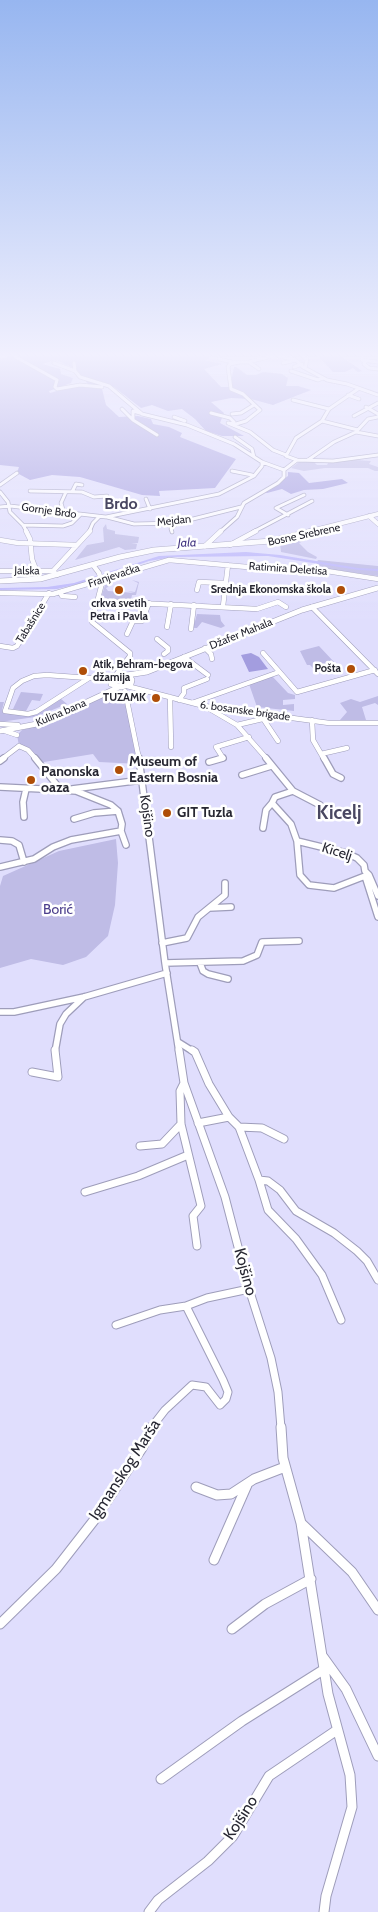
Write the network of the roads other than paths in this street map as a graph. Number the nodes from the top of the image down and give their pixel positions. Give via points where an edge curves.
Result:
1 (236, 445) edge
2 (246, 445) edge
3 (267, 445) edge
4 (293, 445) edge
5 (329, 445) edge
6 (286, 454) junction
7 (378, 455) edge
8 (254, 457) junction
9 (297, 460) junction
10 (308, 460) junction
11 (262, 462) junction
12 (255, 464) dead end
13 (284, 470) junction
14 (232, 471) dead end
15 (17, 474) dead end
16 (251, 477) junction
17 (0, 485) edge
18 (82, 485) dead end
19 (30, 491) dead end
20 (66, 492) junction
21 (72, 492) junction
22 (0, 493) edge
23 (304, 495) dead end
24 (107, 496) dead end
25 (146, 500) dead end
26 (312, 501) dead end
27 (10, 506) junction
28 (0, 507) edge
29 (241, 507) junction
30 (150, 509) junction
31 (64, 513) junction
32 (80, 515) junction
33 (288, 515) junction
34 (99, 517) junction
35 (106, 517) junction
36 (375, 518) edge
37 (177, 523) junction
38 (23, 525) junction
39 (172, 532) dead end
40 (245, 535) junction
41 (0, 540) edge
42 (253, 543) junction
43 (32, 544) junction
44 (77, 545) junction
45 (205, 546) junction
46 (229, 547) junction
47 (228, 565) junction
48 (96, 568) junction
49 (0, 571) edge
50 (37, 572) junction
51 (55, 573) junction
52 (378, 579) edge
53 (102, 580) junction
54 (0, 582) edge
55 (225, 583) junction
56 (197, 590) dead end
57 (378, 590) edge
58 (60, 592) junction
59 (2, 593) edge
60 (50, 593) junction
61 (0, 597) edge
62 (75, 598) dead end
63 (97, 601) junction
64 (149, 602) junction
65 (171, 604) junction
66 (194, 605) junction
67 (223, 606) junction
68 (286, 607) dead end
69 (313, 608) junction
70 (167, 627) dead end
71 (191, 629) dead end
72 (127, 634) dead end
73 (157, 639) dead end
74 (0, 646) edge
75 (205, 648) junction
76 (263, 653) dead end
77 (164, 654) dead end
78 (184, 657) junction
79 (212, 659) dead end
80 (279, 672) junction
81 (376, 672) edge
82 (142, 673) junction
83 (117, 677) junction
84 (89, 678) junction
85 (127, 686) junction
86 (170, 697) junction
87 (179, 700) junction
88 (192, 703) junction
89 (204, 706) junction
90 (280, 715) junction
91 (264, 720) junction
92 (312, 720) junction
93 (378, 723) edge
94 (237, 725) junction
95 (26, 727) junction
96 (1, 728) edge
97 (17, 735) junction
98 (249, 737) junction
99 (278, 742) dead end
100 (19, 746) junction
101 (171, 747) dead end
102 (347, 748) dead end
103 (321, 754) junction
104 (0, 761) edge
105 (209, 762) dead end
106 (271, 766) junction
107 (242, 775) dead end
108 (340, 778) dead end
109 (142, 780) junction
110 (0, 787) edge
111 (26, 789) junction
112 (61, 790) junction
113 (292, 791) junction
114 (272, 802) junction
115 (320, 804) dead end
116 (118, 811) junction
117 (24, 817) dead end
118 (74, 819) dead end
119 (262, 828) dead end
120 (121, 830) junction
121 (0, 840) edge
122 (297, 841) junction
123 (126, 845) dead end
124 (24, 862) junction
125 (0, 867) edge
126 (367, 875) junction
127 (225, 883) dead end
128 (378, 896) edge
129 (231, 907) dead end
130 (209, 908) junction
131 (378, 917) edge
132 (299, 941) dead end
133 (162, 943) junction
134 (165, 963) junction
135 (200, 963) junction
136 (167, 973) junction
137 (228, 979) dead end
138 (84, 997) junction
139 (0, 1012) edge
140 (178, 1042) junction
141 (32, 1072) dead end
142 (184, 1082) junction
143 (229, 1116) junction
144 (181, 1124) junction
145 (198, 1124) junction
146 (239, 1127) junction
147 (284, 1139) dead end
148 (140, 1146) dead end
149 (188, 1155) junction
150 (259, 1180) junction
151 (85, 1192) dead end
152 (196, 1246) dead end
153 (378, 1280) edge
154 (250, 1289) junction
155 (186, 1306) junction
156 (341, 1320) dead end
157 (116, 1324) dead end
158 (285, 1467) junction
159 (247, 1485) junction
160 (196, 1487) dead end
161 (301, 1523) junction
162 (214, 1560) dead end
163 (311, 1579) junction
164 (378, 1610) edge
165 (0, 1624) edge
166 (232, 1628) dead end
167 (323, 1657) junction
168 (324, 1670) junction
169 (366, 1728) junction
170 (337, 1730) junction
171 (378, 1742) edge
172 (378, 1756) edge
173 (161, 1779) dead end
174 (150, 1912) edge
175 (324, 1912) edge

1 - 8 street
2 - 8 street via 252,449
3 - 6 street
4 - 6 street
5 - 10 street
6 - 9 street via 286,457
7 - 10 street via 333,461
8 - 11 street
9 - 10 street
9 - 13 street
11 - 13 street
11 - 16 street
12 - 16 street via 257,468
13 - 29 street via 284,478
14 - 16 street
15 - 17 street
16 - 30 street via 219,494
18 - 21 street via 76,484
19 - 20 street
20 - 21 street
20 - 31 street via 62,502
21 - 24 street
22 - 27 street
23 - 33 street via 276,508
25 - 30 street
26 - 33 street
27 - 28 street, Gornje Brdo
27 - 31 street, Gornje Brdo
27 - 38 street via 10,512
29 - 37 street, Mejdan
29 - 45 street via 237,517
30 - 35 street
31 - 32 street, Gornje Brdo
32 - 34 street, Gornje Brdo
32 - 38 street via 77,520 63,526
33 - 40 street
34 - 35 street, Gornje Brdo
34 - 44 street
35 - 37 street, Mejdan via 134,524
36 - 42 main road, Bosne Srebrene
36 - 46 main road, Bosne Srebrene via 286,540
37 - 39 street via 171,528
38 - 43 street
40 - 42 street via 246,540
40 - 46 street
41 - 43 street
42 - 46 main road, Bosne Srebrene
43 - 44 street
43 - 50 street via 32,559
44 - 51 street
45 - 46 main road
45 - 48 main road via 154,550
46 - 48 main road via 156,552
47 - 52 street, Ratimira Deletisa via 281,570 314,569
47 - 53 street, Franjevačka via 164,561
47 - 55 street
48 - 51 main road
48 - 53 street
48 - 54 main road via 41,582
49 - 50 street, Jalska
50 - 51 street, Jalska
51 - 54 main road via 31,580
53 - 58 street, Franjevačka
53 - 63 street
55 - 56 street via 199,582
55 - 67 street
57 - 69 main road, Džafer Mahala
58 - 60 street, Franjevačka
58 - 62 street via 62,596
59 - 60 street, Franjevačka
59 - 61 street
60 - 74 street, Tabašnice via 17,646
63 - 64 street
63 - 83 street via 92,622 130,653
64 - 65 street
64 - 72 street via 142,620 133,621
65 - 66 street
65 - 70 street
66 - 67 street
66 - 71 street
67 - 68 street via 257,609 278,602
69 - 75 main road, Džafer Mahala
69 - 81 street
73 - 77 street via 168,648
75 - 78 main road, Džafer Mahala
75 - 79 street
76 - 80 street
78 - 82 main road, Džafer Mahala
78 - 87 street, 6. bosanske brigade via 208,677 184,688
80 - 81 street via 297,692
80 - 88 street
82 - 83 main road, Džafer Mahala
82 - 85 main road, Džafer Mahala
83 - 84 street
83 - 85 main road
83 - 85 main road
83 - 96 main road, Kulina bana via 104,689 40,720
84 - 84 street via 36,712 5,710 13,688 25,679 47,675
85 - 86 street, 6. bosanske brigade
85 - 95 main road, Kulina bana
85 - 109 street, Kojšino
86 - 87 street, 6. bosanske brigade
86 - 101 street
87 - 88 street, 6. bosanske brigade
88 - 89 street, 6. bosanske brigade
89 - 90 street, 6. bosanske brigade
89 - 94 street
90 - 91 street
90 - 92 street, 6. bosanske brigade
91 - 94 street
91 - 99 street
92 - 93 street, 6. bosanske brigade
92 - 103 street via 313,740
94 - 98 street
95 - 96 main road, Kulina bana
95 - 97 street
96 - 97 street
97 - 100 street
98 - 105 street via 216,747 223,758
98 - 106 street
100 - 104 street
100 - 112 street via 28,750
102 - 103 street
103 - 108 street via 333,774
106 - 107 street
106 - 113 street
109 - 112 street
109 - 133 street, Kojšino
110 - 111 street
111 - 112 street
111 - 117 street
112 - 116 street via 104,800
113 - 114 street via 275,797
113 - 115 street
114 - 119 street via 266,810
114 - 122 street, Kicelj via 290,824
116 - 118 street
116 - 120 street
120 - 123 street
120 - 124 street via 63,842
121 - 124 street via 12,841 19,846
122 - 126 street, Kicelj via 357,858
122 - 126 street, Kicelj via 300,875 310,885 334,888
124 - 125 street
126 - 128 street, Kicelj
126 - 131 street, Kicelj
127 - 130 street via 225,895
129 - 130 street
130 - 133 street via 198,918 187,938
132 - 135 street via 262,942 257,955 243,961
133 - 134 street, Kojšino
134 - 135 street
134 - 136 street, Kojšino
135 - 137 street via 208,974
136 - 138 street
136 - 140 street, Kojšino
138 - 139 street
138 - 141 street via 60,1024 55,1047 58,1077
140 - 142 street, Kojšino
140 - 143 street via 195,1052 209,1084
142 - 144 street, Kojšino via 180,1091
142 - 145 street, Kojšino
143 - 145 street
143 - 146 street
144 - 148 street via 162,1144
144 - 149 street, Kojšino
145 - 154 street, Kojšino via 225,1197
146 - 147 street via 262,1128
146 - 150 street
149 - 151 street via 138,1176
149 - 152 street, Kojšino via 202,1206 193,1216
150 - 153 street via 268,1181 280,1190 296,1211 357,1251 367,1260
150 - 156 street via 268,1210 296,1239 322,1275
154 - 155 street
154 - 158 street, Kojšino via 275,1375
155 - 157 street via 160,1310
155 - 165 street, Igmanskog Marša via 224,1380 228,1392 226,1400 220,1405 206,1388 200,1384 192,1385 165,1410 89,1526 56,1569
158 - 159 street
158 - 161 street, Kojšino
159 - 160 street via 231,1494 217,1495
159 - 162 street
161 - 163 street, Kojšino
161 - 164 street via 352,1572
163 - 166 street via 265,1604
163 - 167 street, Kojšino
167 - 168 street, Kojšino
167 - 169 street via 346,1689
168 - 170 street, Kojšino
168 - 173 street via 242,1721
169 - 171 street
169 - 172 street
170 - 174 street, Kojšino via 270,1776 233,1836 158,1900
170 - 175 street, Kojšino via 350,1774 352,1807

